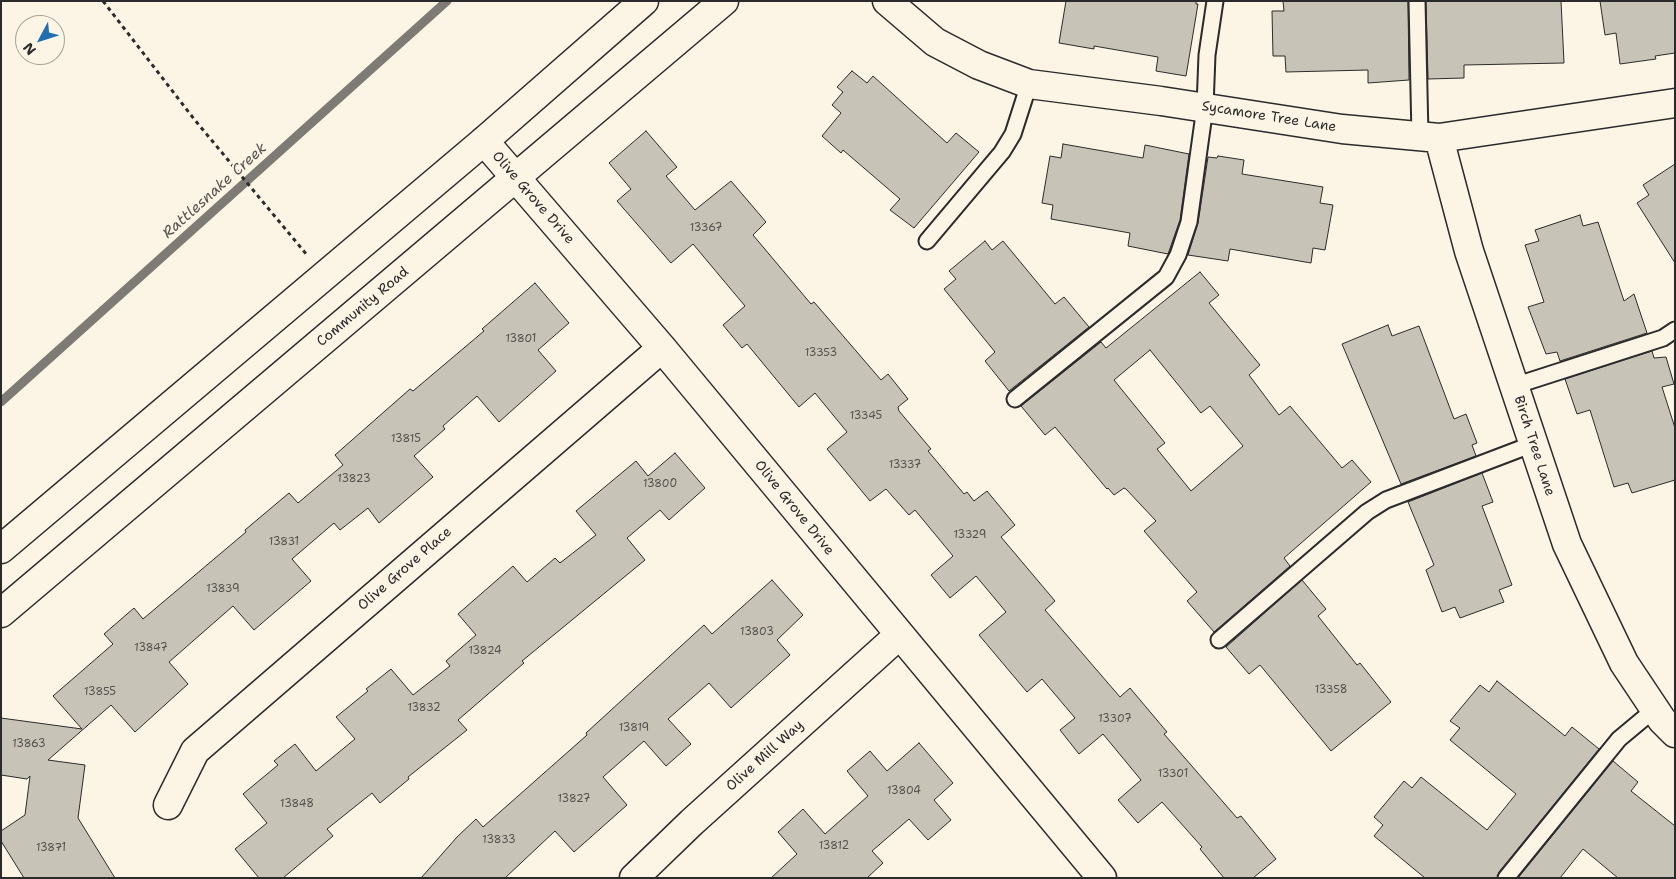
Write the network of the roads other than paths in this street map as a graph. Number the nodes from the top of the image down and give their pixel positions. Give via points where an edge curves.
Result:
1 (644, 1) edge
2 (724, 1) edge
3 (886, 1) edge
4 (1216, 1) edge
5 (1417, 1) edge
6 (1029, 84) junction
7 (1675, 103) edge
8 (1205, 107) junction
9 (1429, 137) junction
10 (484, 141) junction
11 (516, 178) junction
12 (927, 241) dead end
13 (1675, 330) edge
14 (662, 348) junction
15 (1514, 386) junction
16 (1015, 399) dead end
17 (1533, 444) junction
18 (1, 549) edge
19 (1, 613) edge
20 (898, 636) junction
21 (1219, 640) dead end
22 (1655, 709) junction
23 (1675, 733) edge
24 (168, 805) dead end
25 (634, 878) edge
26 (1102, 878) edge
27 (1506, 878) edge

1 - 10 street
2 - 11 street, Community Road
3 - 6 street, Sycamore Tree Lane via 935,42 979,66
4 - 8 lane via 1207,55
5 - 9 lane
6 - 8 street, Sycamore Tree Lane
6 - 12 lane via 1013,134 1002,152
7 - 9 street, Sycamore Tree Lane
8 - 9 street, Sycamore Tree Lane via 1342,129
8 - 16 lane via 1189,222 1178,255 1166,277
9 - 15 street, Birch Tree Lane
10 - 11 street, Olive Grove Drive
10 - 18 street
11 - 14 street, Olive Grove Drive
11 - 19 street, Community Road
13 - 15 lane via 1663,338
14 - 20 street, Olive Grove Drive
14 - 24 street, Olive Grove Place via 195,751
15 - 17 street, Birch Tree Lane
17 - 21 lane via 1386,500 1366,512
17 - 22 street, Birch Tree Lane via 1567,544 1585,585 1624,662
20 - 25 street, Olive Mill Way
20 - 26 street, Olive Grove Drive
22 - 23 street, Birch Tree Lane
22 - 27 lane via 1619,739

